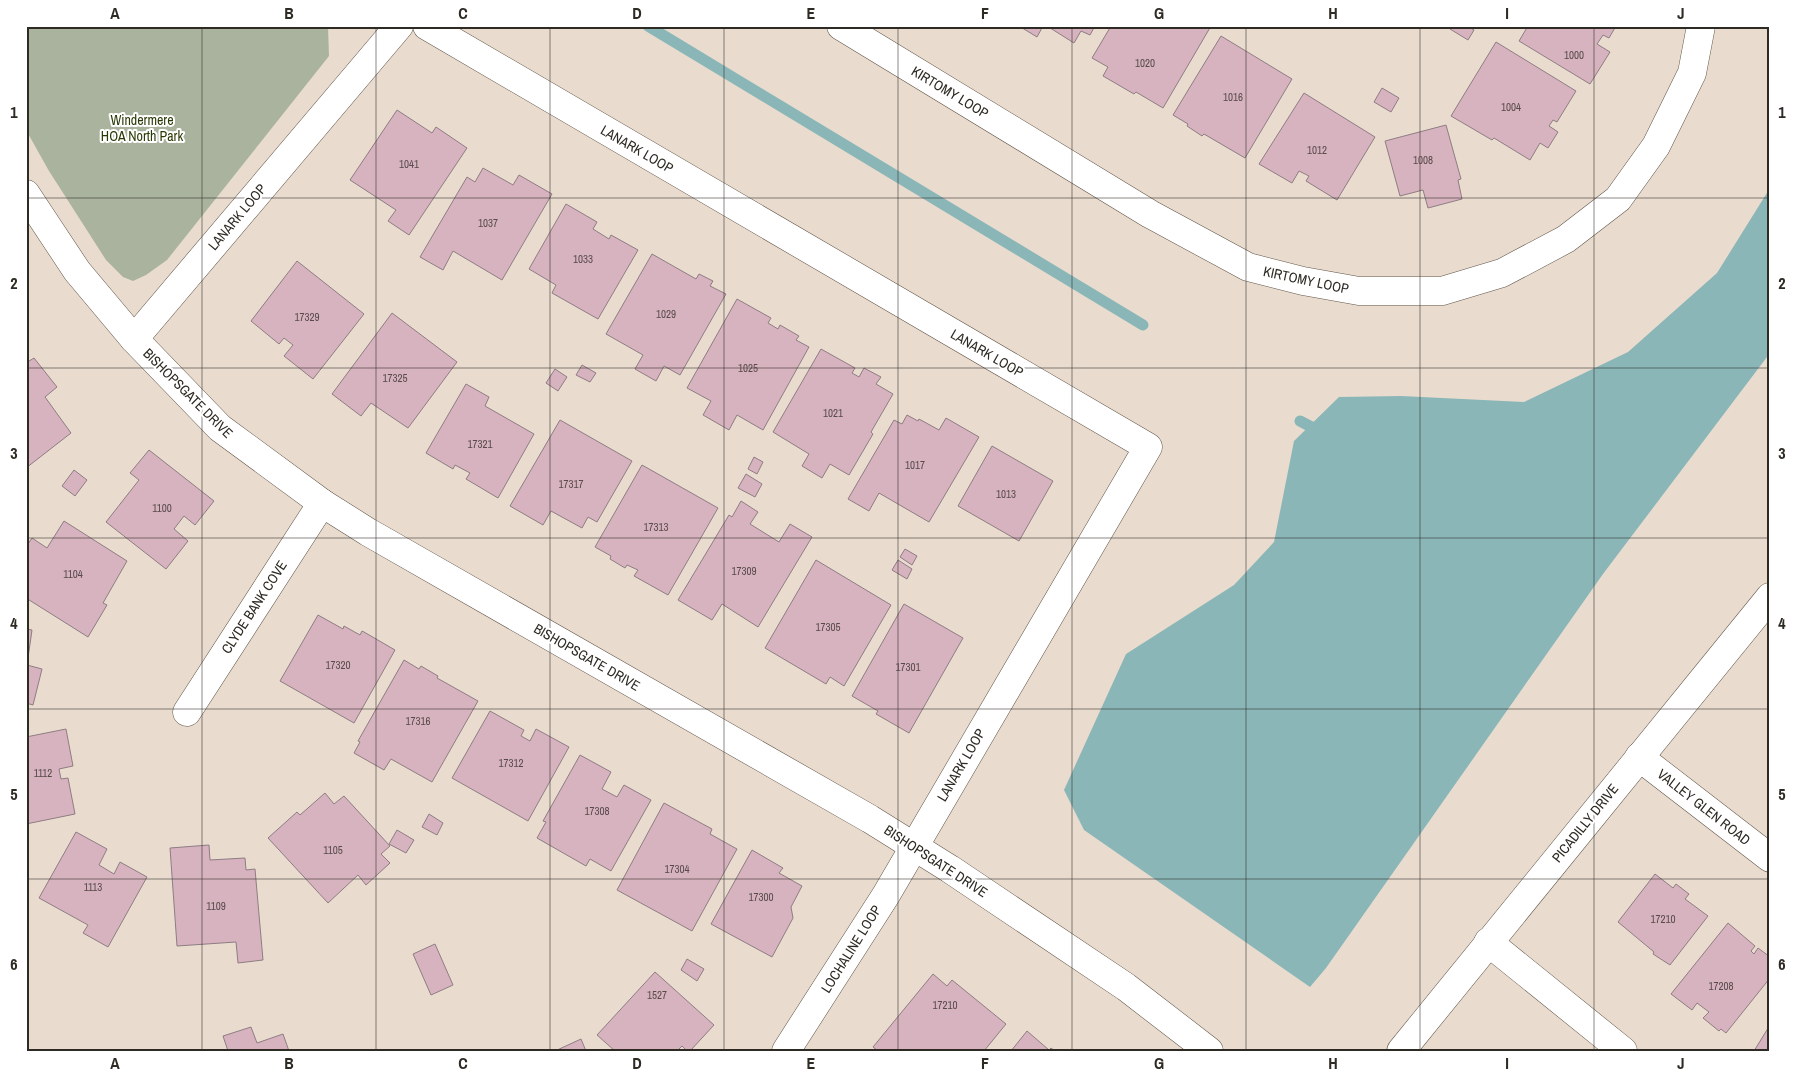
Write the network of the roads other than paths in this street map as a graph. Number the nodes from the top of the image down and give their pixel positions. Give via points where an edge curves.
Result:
1 (398, 26) edge
2 (427, 26) edge
3 (841, 26) edge
4 (1701, 26) edge
5 (26, 194) edge
6 (134, 339) junction
7 (322, 503) junction
8 (1770, 597) edge
9 (187, 712) dead end
10 (1639, 757) junction
11 (914, 846) junction
12 (1770, 858) edge
13 (1488, 942) junction
14 (786, 1051) edge
15 (1209, 1051) edge
16 (1401, 1051) edge
17 (1623, 1051) edge

1 - 6 street, LANARK LOOP
2 - 11 street, LANARK LOOP via 1148,447
3 - 4 street, KIRTOMY LOOP via 1150,214 1248,267 1359,291 1442,291 1502,273 1566,239 1618,199 1656,146 1692,73
5 - 6 street, BISHOPSGATE DRIVE via 77,271
6 - 7 street, BISHOPSGATE DRIVE via 220,428
7 - 9 street, CLYDE BANK COVE
7 - 11 street, BISHOPSGATE DRIVE
8 - 10 street, PICADILLY DRIVE
10 - 12 street, VALLEY GLEN ROAD
10 - 13 street, PICADILLY DRIVE
11 - 14 street, LOCHALINE LOOP
11 - 15 street, BISHOPSGATE DRIVE via 1126,987
13 - 16 street, PICADILLY DRIVE
13 - 17 street

